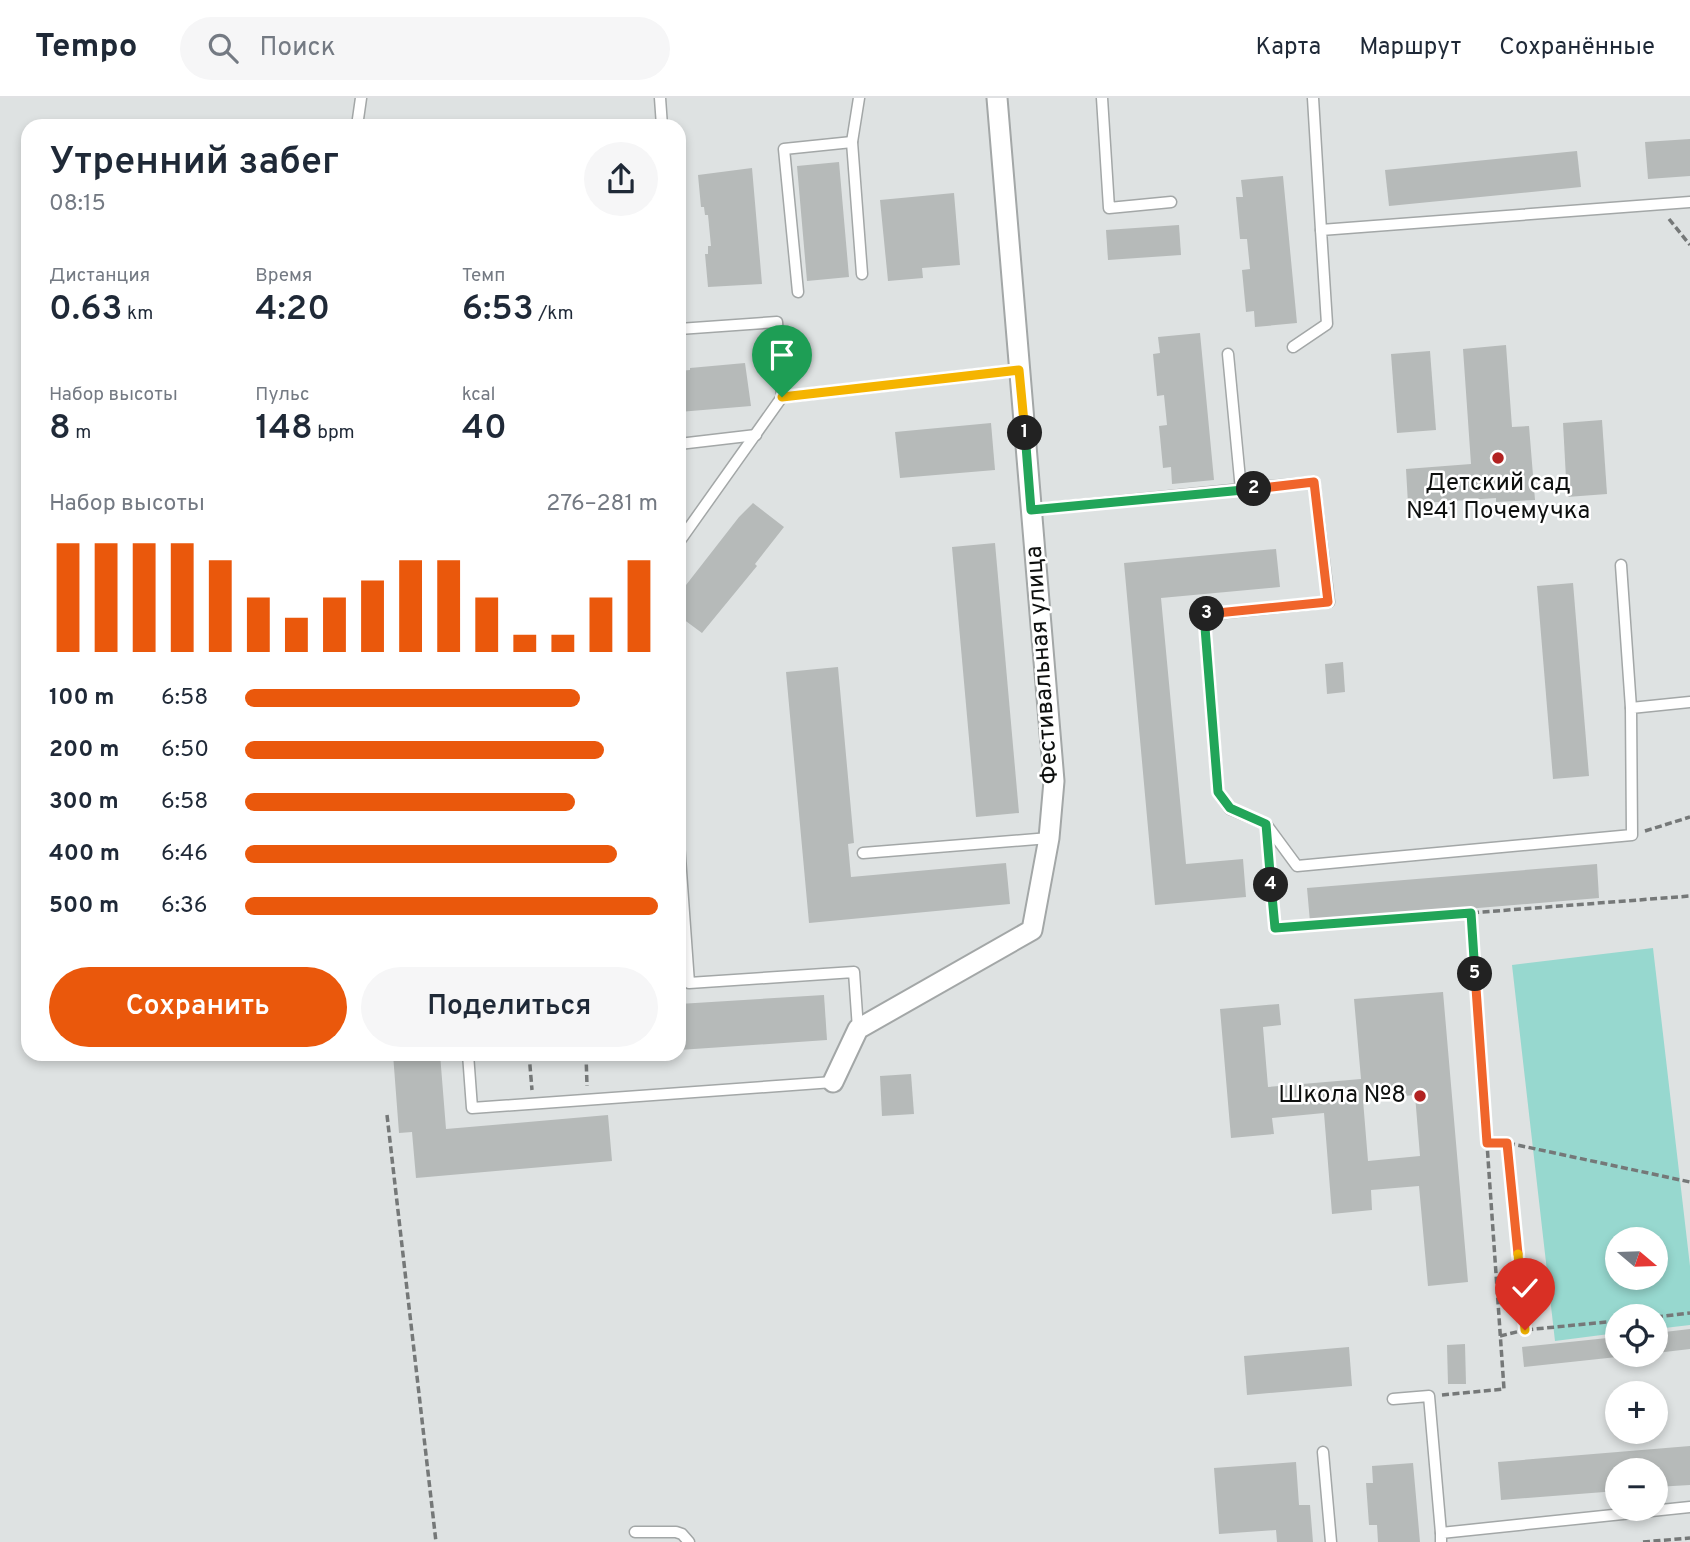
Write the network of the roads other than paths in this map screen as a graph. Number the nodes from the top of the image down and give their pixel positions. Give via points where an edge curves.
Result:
1 (361, 98) edge
2 (660, 98) edge
3 (859, 98) edge
4 (997, 98) edge
5 (1102, 98) edge
6 (1313, 98) edge
7 (359, 119) edge
8 (662, 119) edge
9 (852, 142) junction
10 (1171, 202) dead end
11 (1690, 202) edge
12 (1321, 230) junction
13 (862, 274) dead end
14 (798, 292) dead end
15 (686, 328) edge
16 (1293, 347) dead end
17 (1228, 354) dead end
18 (1019, 370) junction
19 (782, 397) junction
20 (756, 435) junction
21 (686, 443) edge
22 (1241, 490) junction
23 (1031, 510) junction
24 (686, 532) edge
25 (1621, 565) dead end
26 (1690, 702) edge
27 (1631, 708) junction
28 (1049, 838) junction
29 (863, 853) dead end
30 (686, 941) edge
31 (858, 1030) junction
32 (469, 1061) edge
33 (832, 1082) joint
34 (1393, 1399) dead end
35 (1323, 1452) dead end
36 (1690, 1507) edge
37 (635, 1532) dead end
38 (1441, 1538) edge
39 (689, 1542) edge
40 (1331, 1542) edge

1 - 7 lane
2 - 8 lane
3 - 9 lane
4 - 18 street, Фестивальная улица
5 - 10 lane via 1110,208
6 - 12 lane
9 - 13 lane
9 - 14 lane via 784,149
11 - 12 lane
12 - 16 lane via 1328,324
15 - 19 lane via 777,322
17 - 22 lane
18 - 19 lane
18 - 23 street, Фестивальная улица
19 - 20 lane
20 - 21 lane
20 - 24 lane
22 - 23 lane
22 - 27 lane via 1314,482 1328,602 1204,615 1218,792 1230,808 1266,824 1297,866 1632,835
23 - 28 street, Фестивальная улица via 1054,781
25 - 27 lane
26 - 27 lane
28 - 29 lane
28 - 31 street, Фестивальная улица via 1032,930
30 - 31 lane via 689,983 854,972
31 - 33 street
32 - 33 lane via 472,1108
34 - 38 lane via 1429,1396
35 - 40 lane
36 - 38 lane
37 - 39 lane via 676,1532

